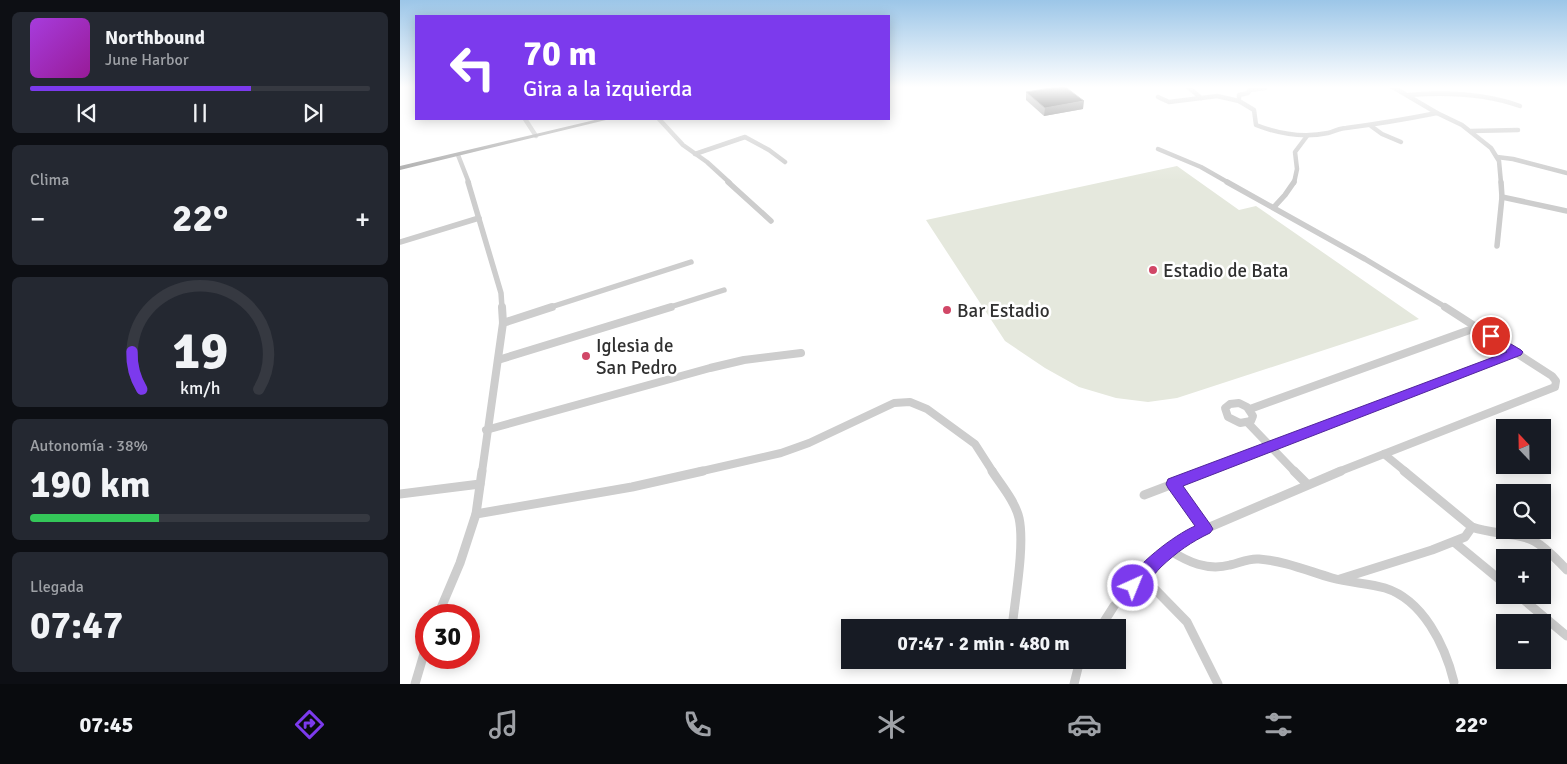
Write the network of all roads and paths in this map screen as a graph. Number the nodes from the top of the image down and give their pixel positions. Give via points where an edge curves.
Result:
1 (1255, 118) edge
2 (1412, 118) edge
3 (1447, 118) edge
4 (526, 120) edge
5 (603, 120) edge
6 (660, 120) edge
7 (1371, 126) junction
8 (1518, 130) dead end
9 (1470, 131) junction
10 (536, 136) junction
11 (1307, 136) junction
12 (1401, 142) dead end
13 (1156, 151) dead end
14 (458, 154) junction
15 (695, 154) junction
16 (1497, 157) junction
17 (785, 162) dead end
18 (400, 168) edge
19 (1567, 173) edge
20 (1502, 197) junction
21 (1274, 207) junction
22 (1567, 211) edge
23 (479, 218) junction
24 (771, 221) dead end
25 (400, 242) edge
26 (1497, 246) dead end
27 (690, 262) dead end
28 (724, 290) dead end
29 (503, 323) junction
30 (1478, 327) junction
31 (1517, 352) junction
32 (801, 353) dead end
33 (498, 360) junction
34 (1250, 410) junction
35 (1248, 423) junction
36 (486, 430) junction
37 (1271, 446) junction
38 (1384, 454) junction
39 (480, 484) junction
40 (1174, 484) junction
41 (1306, 484) junction
42 (400, 494) edge
43 (1144, 495) dead end
44 (476, 514) junction
45 (1472, 527) junction
46 (1205, 529) junction
47 (1454, 542) junction
48 (1170, 550) junction
49 (1567, 570) edge
50 (1142, 576) junction
51 (1496, 577) edge
52 (1338, 579) junction
53 (443, 604) edge
54 (1529, 604) edge
55 (1013, 619) edge
56 (1106, 619) edge
57 (1567, 636) edge
58 (419, 669) edge
59 (1078, 669) edge
60 (1454, 682) dead end
61 (415, 684) edge
62 (1074, 684) edge
63 (1218, 684) edge

1 - 11 street via 1256,125 1271,131
2 - 7 street
3 - 9 street
4 - 10 street
5 - 10 main road
6 - 15 street
7 - 11 street
7 - 12 street
8 - 9 street
9 - 16 street via 1492,148
10 - 14 main road
11 - 21 street via 1296,152 1296,177 1291,191
13 - 21 street via 1200,167
14 - 18 main road
14 - 23 street via 474,194
15 - 17 street via 745,137
15 - 24 street
16 - 19 street
16 - 20 street
20 - 22 street
20 - 26 street
21 - 30 street
23 - 25 street
23 - 29 street via 501,292
27 - 29 street
28 - 33 street
29 - 33 street
30 - 31 street
30 - 34 street
31 - 37 street
31 - 38 street via 1552,376 1556,381 1555,387
32 - 36 street via 710,368
33 - 36 street
34 - 35 street via 1253,418
34 - 35 street via 1234,403 1227,405 1225,411 1231,420
35 - 37 street
36 - 39 street
37 - 40 street
37 - 41 street
38 - 41 street
38 - 45 street
39 - 42 street
39 - 44 street
40 - 43 street
40 - 46 street
41 - 46 street
44 - 53 street
44 - 55 street via 632,487 781,453 894,403 910,402 926,409 975,444 1019,518
45 - 47 street via 1465,537
45 - 49 street via 1533,540
46 - 48 street via 1184,538
47 - 51 street
47 - 52 street
48 - 50 street
48 - 52 street via 1183,559 1204,566 1220,568 1243,559 1261,559
50 - 56 street
50 - 63 street via 1187,622
52 - 60 street via 1386,590 1414,606 1440,643
54 - 57 street
58 - 61 street
59 - 62 street

